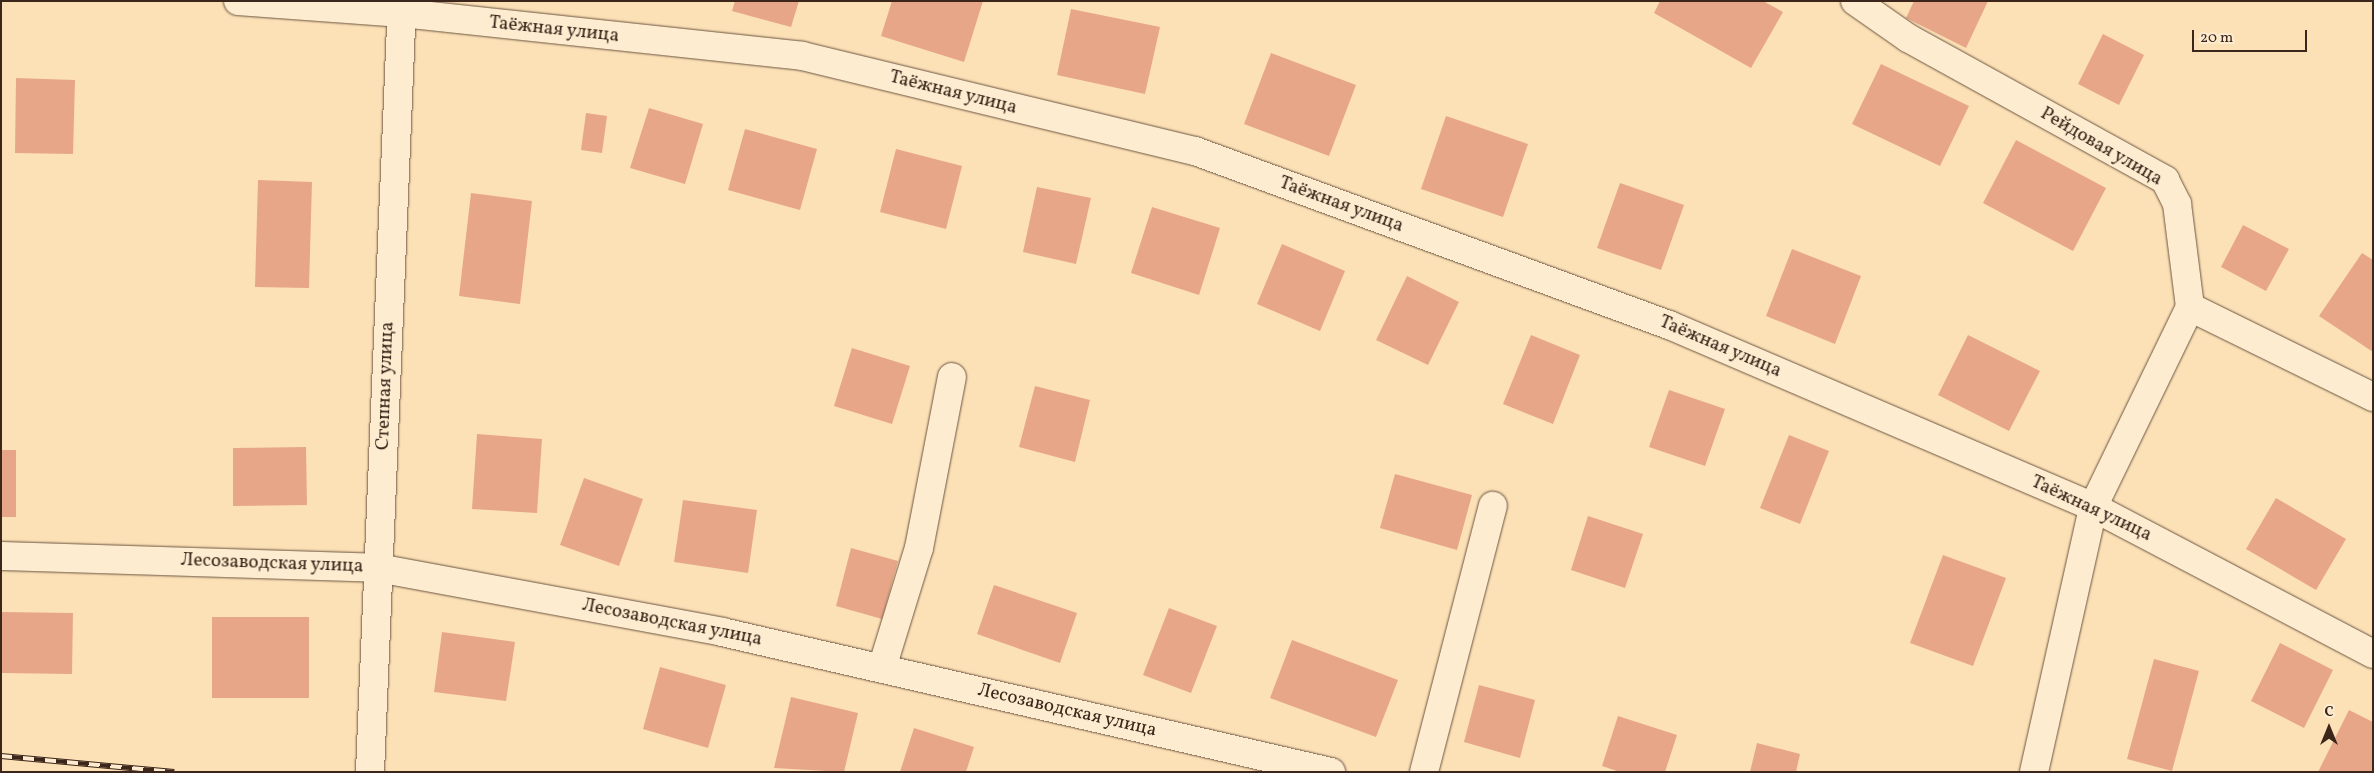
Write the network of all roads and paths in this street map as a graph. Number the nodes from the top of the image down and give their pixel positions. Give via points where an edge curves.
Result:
1 (238, 1) edge
2 (1855, 1) edge
3 (402, 7) edge
4 (2190, 307) junction
5 (952, 378) dead end
6 (2373, 397) edge
7 (1493, 506) dead end
8 (2093, 507) junction
9 (1, 556) edge
10 (378, 568) junction
11 (2373, 654) edge
12 (882, 668) junction
13 (370, 772) edge
14 (1331, 772) edge
15 (1424, 772) edge
16 (2034, 772) edge

1 - 3 street, Таёжная улица
2 - 4 street, Рейдовая улица via 1908,38 2165,180 2177,204
3 - 8 street, Таёжная улица via 802,56 1195,151 1669,324
3 - 10 street, Степная улица
4 - 6 street
4 - 8 street
5 - 12 street via 919,548
7 - 15 street
8 - 11 street, Таёжная улица
8 - 16 street
9 - 10 street, Лесозаводская улица
10 - 12 street, Лесозаводская улица via 722,632
10 - 13 street, Степная улица
12 - 14 street, Лесозаводская улица

